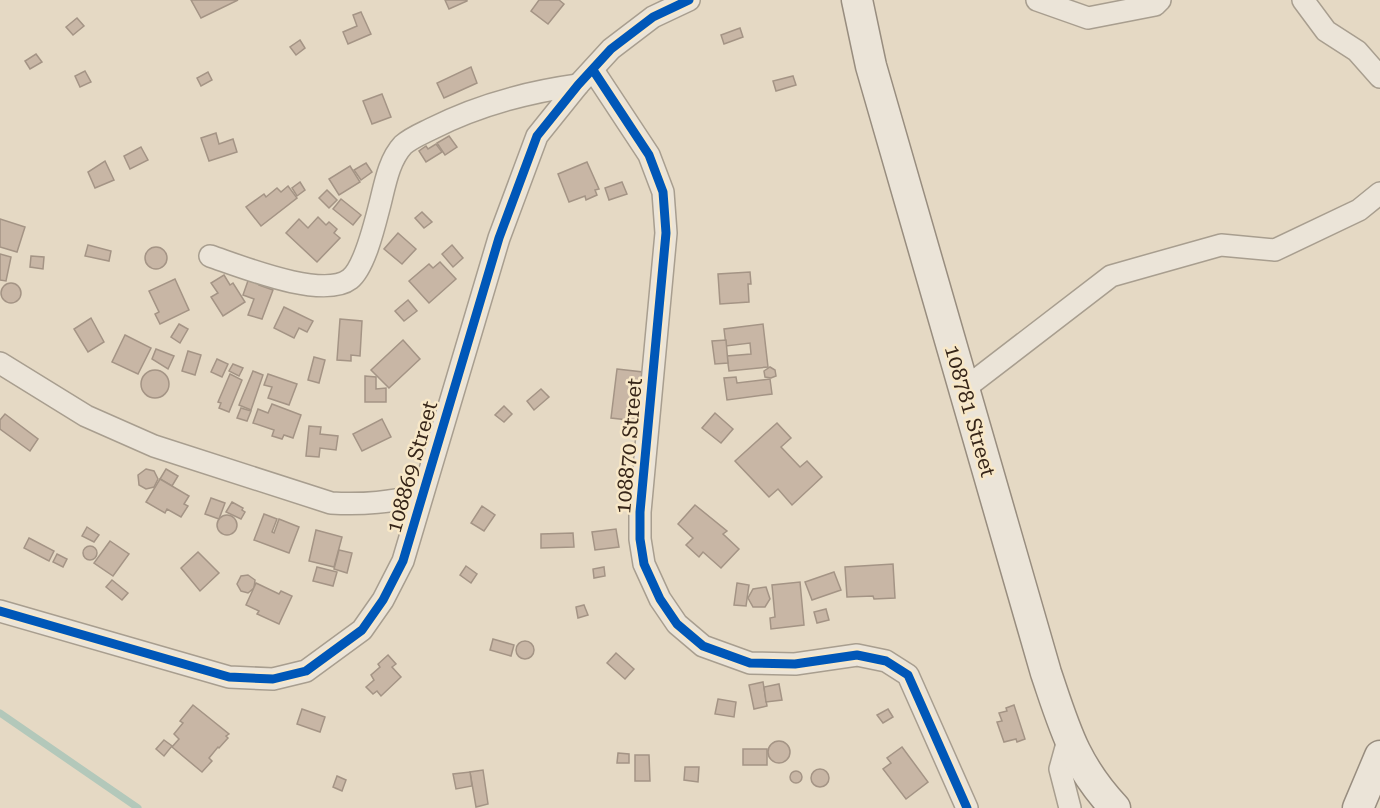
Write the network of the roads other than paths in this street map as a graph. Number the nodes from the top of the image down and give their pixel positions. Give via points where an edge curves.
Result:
1 (689, 0) edge
2 (857, 0) edge
3 (1037, 0) edge
4 (1160, 0) edge
5 (1303, 0) edge
6 (593, 70) junction
7 (1380, 77) edge
8 (578, 85) junction
9 (1380, 193) edge
10 (210, 256) dead end
11 (0, 363) edge
12 (964, 389) junction
13 (422, 495) junction
14 (0, 611) edge
15 (1068, 740) junction
16 (1380, 756) edge
17 (967, 808) edge
18 (1070, 808) edge
19 (1115, 808) edge
20 (1358, 808) edge

1 - 6 street, 108869 Street via 645,24 611,49
2 - 12 street, 108781 Street via 871,66
3 - 4 street via 1088,18 1155,5
5 - 7 street via 1326,32 1357,51
6 - 8 street, 108869 Street
6 - 17 street, 108870 Street via 649,155 663,192 666,233 640,512 644,564 660,599 677,624 703,646 750,663 795,664 857,655 886,661 908,675
8 - 10 street via 523,95 444,122 410,139 396,154 372,237 351,279 321,286 278,279
8 - 13 street, 108869 Street via 537,136 499,238
9 - 12 street via 1359,210 1275,250 1221,245 1111,276
11 - 13 street via 86,416 154,446 332,503 360,505
12 - 15 street, 108781 Street
13 - 14 street, 108869 Street via 404,561 384,600 362,630 306,671 273,679 229,676
15 - 18 street via 1060,769
15 - 19 street, 108781 Street via 1081,765
16 - 20 street

